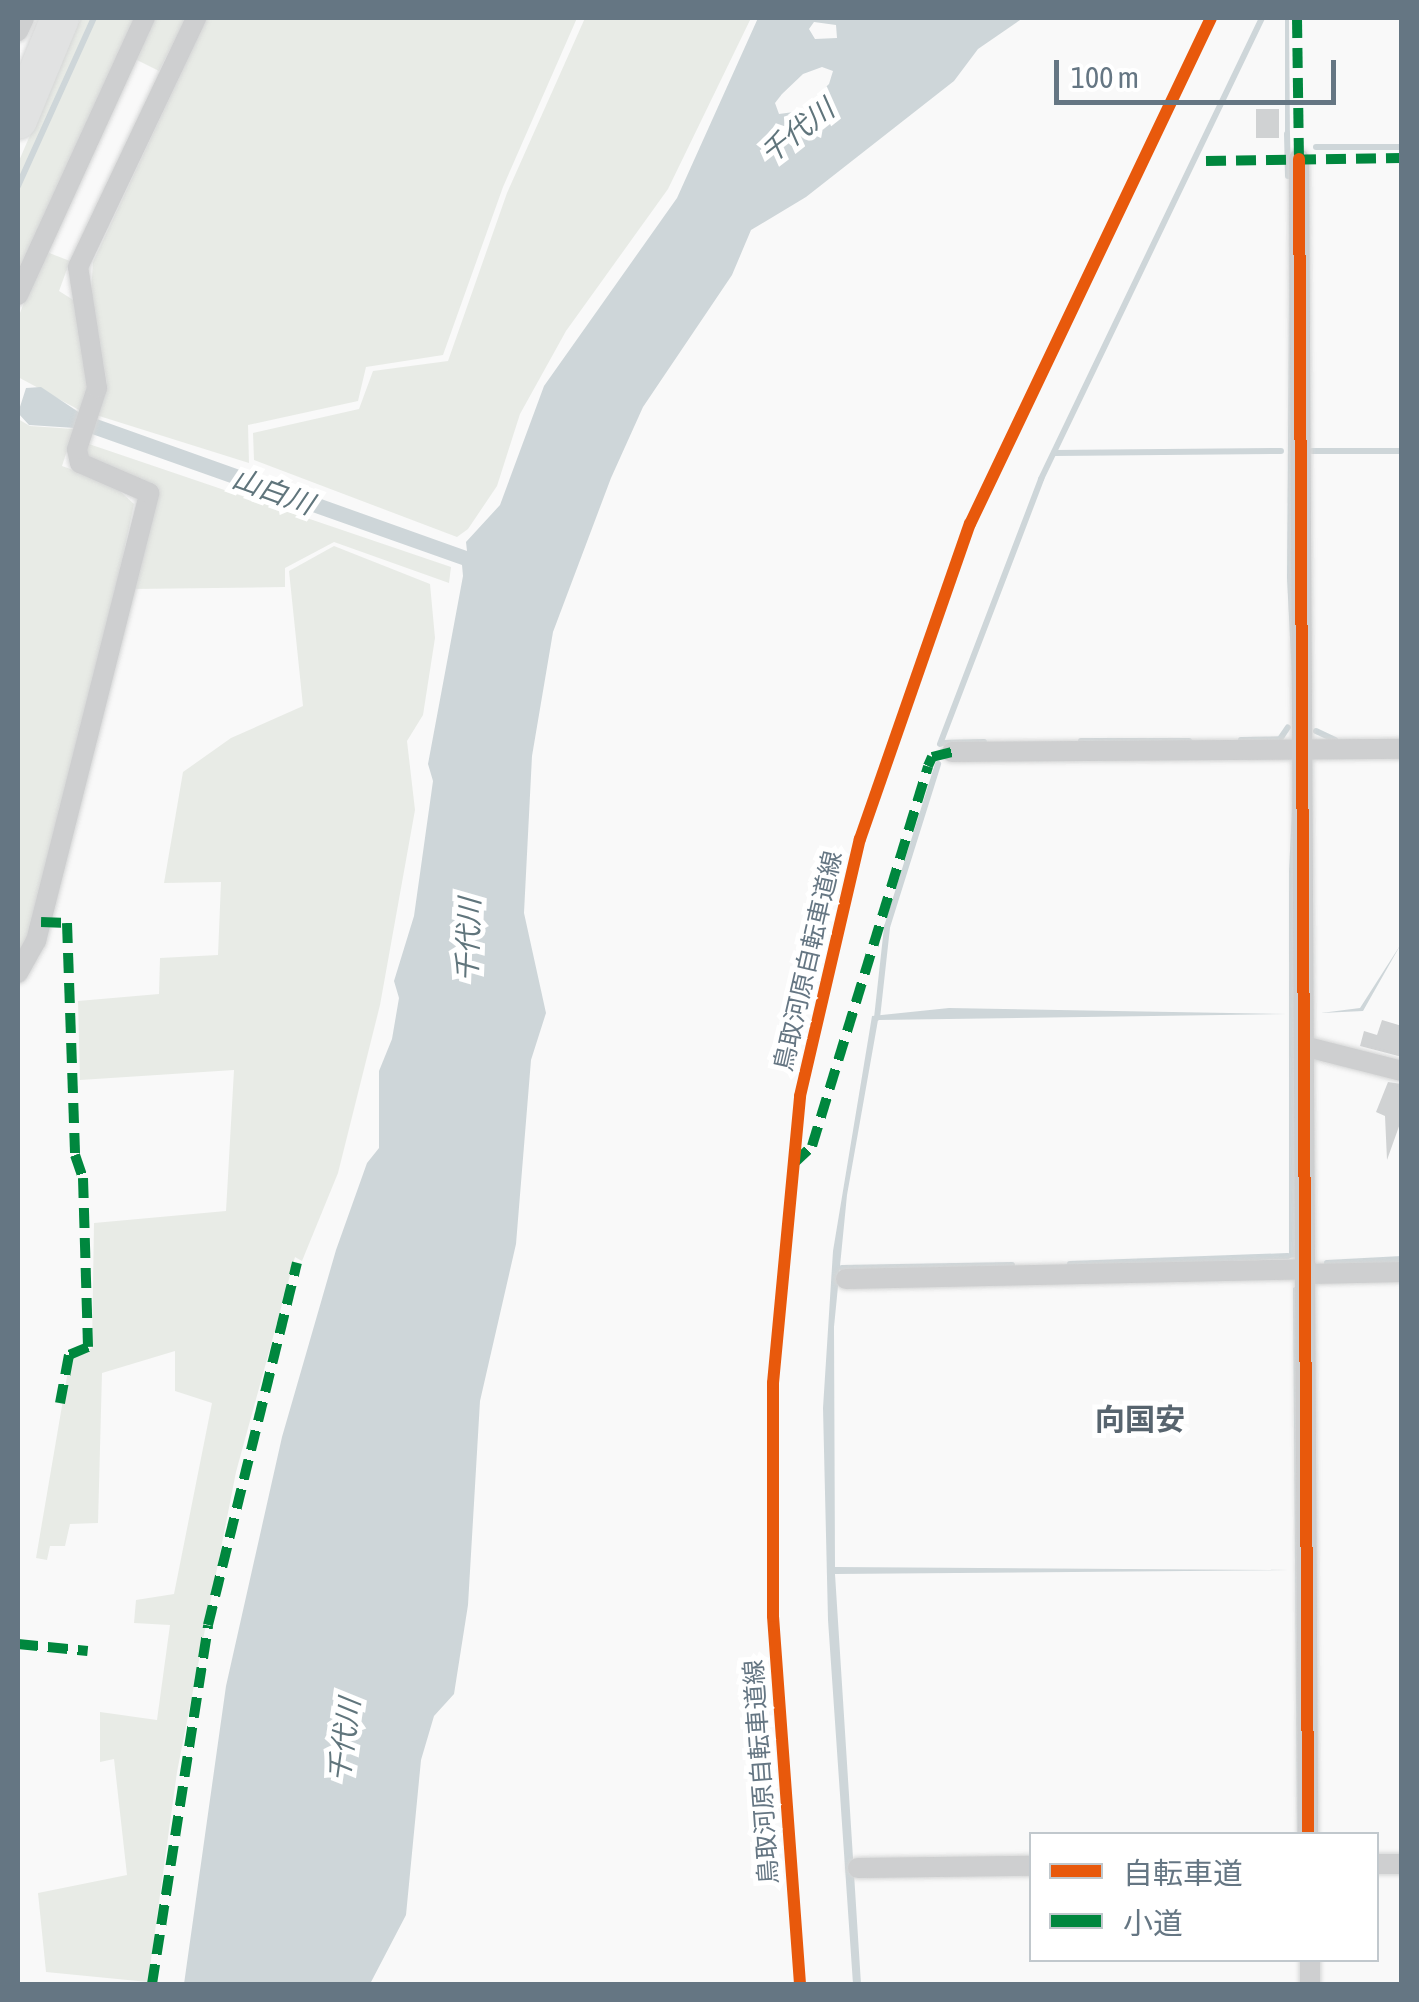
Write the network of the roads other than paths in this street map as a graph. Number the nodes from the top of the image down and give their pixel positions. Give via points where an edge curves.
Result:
1 (24, 18) edge
2 (60, 18) edge
3 (145, 18) edge
4 (196, 18) edge
5 (18, 32) edge
6 (18, 120) edge
7 (1300, 159) dead end
8 (18, 295) edge
9 (1305, 750) junction
10 (1402, 750) edge
11 (952, 752) dead end
12 (18, 973) edge
13 (1307, 1047) junction
14 (1402, 1071) edge
15 (1308, 1271) junction
16 (1402, 1272) edge
17 (846, 1279) dead end
18 (1308, 1832) edge
19 (1029, 1866) edge
20 (858, 1868) dead end

1 - 5 street
2 - 6 highway
3 - 8 street
4 - 12 street via 78,266 97,388 80,462 149,493 36,941
7 - 9 street
9 - 10 street
9 - 11 street
9 - 13 street
13 - 14 street
13 - 15 street
15 - 16 street
15 - 17 street
15 - 18 street
19 - 20 street

